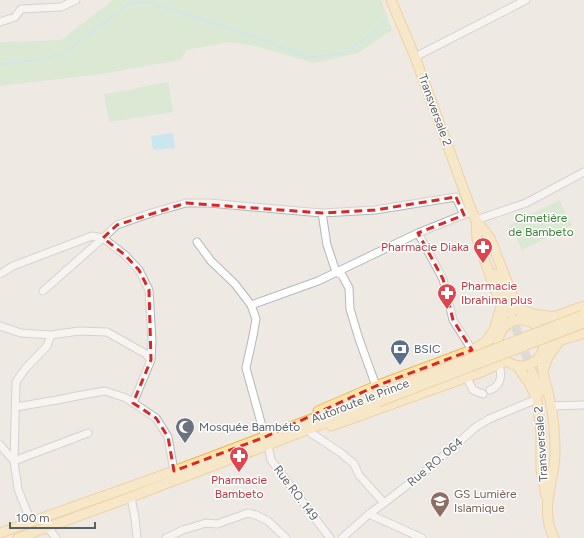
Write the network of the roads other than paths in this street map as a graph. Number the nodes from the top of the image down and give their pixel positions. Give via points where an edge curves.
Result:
1 (76, 0) edge
2 (391, 0) edge
3 (526, 0) edge
4 (0, 22) edge
5 (415, 57) junction
6 (584, 172) edge
7 (322, 213) junction
8 (471, 216) junction
9 (418, 234) junction
10 (103, 238) junction
11 (197, 242) dead end
12 (336, 272) junction
13 (0, 274) edge
14 (43, 291) dead end
15 (251, 304) junction
16 (501, 306) junction
17 (514, 311) junction
18 (584, 315) edge
19 (553, 317) junction
20 (529, 322) junction
21 (0, 326) edge
22 (502, 330) junction
23 (584, 333) edge
24 (51, 335) junction
25 (559, 341) junction
26 (485, 343) junction
27 (472, 350) junction
28 (542, 352) junction
29 (151, 360) junction
30 (502, 363) junction
31 (517, 366) junction
32 (532, 372) tunnel mouth
33 (543, 372) junction
34 (466, 376) junction
35 (529, 383) junction
36 (490, 390) dead end
37 (483, 394) dead end
38 (376, 395) junction
39 (537, 399) junction
40 (133, 403) junction
41 (584, 405) edge
42 (551, 406) junction
43 (16, 407) junction
44 (88, 433) dead end
45 (311, 433) junction
46 (267, 441) junction
47 (0, 445) edge
48 (14, 461) junction
49 (174, 471) junction
50 (131, 497) junction
51 (384, 503) junction
52 (547, 503) junction
53 (369, 514) junction
54 (31, 522) junction
55 (47, 527) junction
56 (0, 533) edge
57 (18, 538) edge
58 (56, 538) edge
59 (137, 538) edge
60 (166, 538) edge
61 (286, 538) edge
62 (330, 538) edge
63 (342, 538) edge
64 (422, 538) edge
65 (554, 538) edge

1 - 4 street via 61,7 21,9 15,17
2 - 5 main road, Transversale 2
3 - 5 street
5 - 8 main road, Transversale 2
6 - 8 street via 526,203
7 - 8 street via 375,210 456,197
7 - 10 street via 209,203 186,204 117,225
7 - 12 street via 327,245
8 - 9 street
8 - 16 main road, Transversale 2
8 - 17 main road, Transversale 2 via 490,238
9 - 12 street
9 - 27 street via 443,279 453,320
10 - 13 street via 92,236 14,266
10 - 14 street
10 - 29 street via 139,270 149,290
11 - 15 street
12 - 15 street via 318,281
12 - 38 street via 342,275 349,288 350,309
15 - 46 street, Rue RO. 149 via 256,319 246,368
16 - 22 main road, Transversale 2
16 - 26 main road via 494,330
17 - 19 main road
17 - 20 main road, Transversale 2
18 - 19 main road
18 - 38 main road, Autoroute le Prince, bridge
19 - 20 main road
20 - 22 main road via 518,320
20 - 28 main road via 542,334
21 - 24 street via 21,333
22 - 26 main road
22 - 30 main road via 498,340
23 - 25 main road
24 - 29 street via 107,332 146,354
24 - 43 street via 47,346 16,382
25 - 28 main road
25 - 33 main road via 548,357
26 - 27 main road
27 - 38 main road
28 - 31 main road via 531,364
28 - 33 main road, Transversale 2
29 - 40 street
30 - 31 main road
30 - 34 main road
30 - 35 main road
30 - 36 street via 499,382
31 - 35 main road, Transversale 2
32 - 52 main road via 540,392 546,420
33 - 42 main road, Transversale 2
34 - 37 street via 473,390
34 - 45 main road
35 - 39 main road, Transversale 2
38 - 46 main road, Autoroute le Prince
39 - 51 street, Rue RO. 064 via 476,427 428,470
39 - 52 main road, Transversale 2 via 541,433 541,470
40 - 43 street via 105,391
40 - 49 street via 156,418 168,437
41 - 42 street
42 - 52 main road, Transversale 2 via 555,455
43 - 48 street
44 - 48 street
45 - 46 main road
45 - 51 street via 354,464 359,474
46 - 49 main road, Autoroute le Prince
46 - 50 main road, Autoroute le Prince
46 - 62 street, Rue RO. 149 via 271,460
47 - 48 street
48 - 54 street via 18,488
49 - 54 main road, Autoroute le Prince
50 - 55 main road, Autoroute le Prince
50 - 59 street
51 - 53 street, Rue RO. 064
52 - 65 main road, Transversale 2 via 547,518
53 - 63 street, Rue RO. 064
53 - 64 street
54 - 56 main road, Autoroute le Prince
55 - 57 main road, Autoroute le Prince
55 - 58 street
60 - 61 street via 183,530 206,523 217,524 248,513 256,514 268,521

